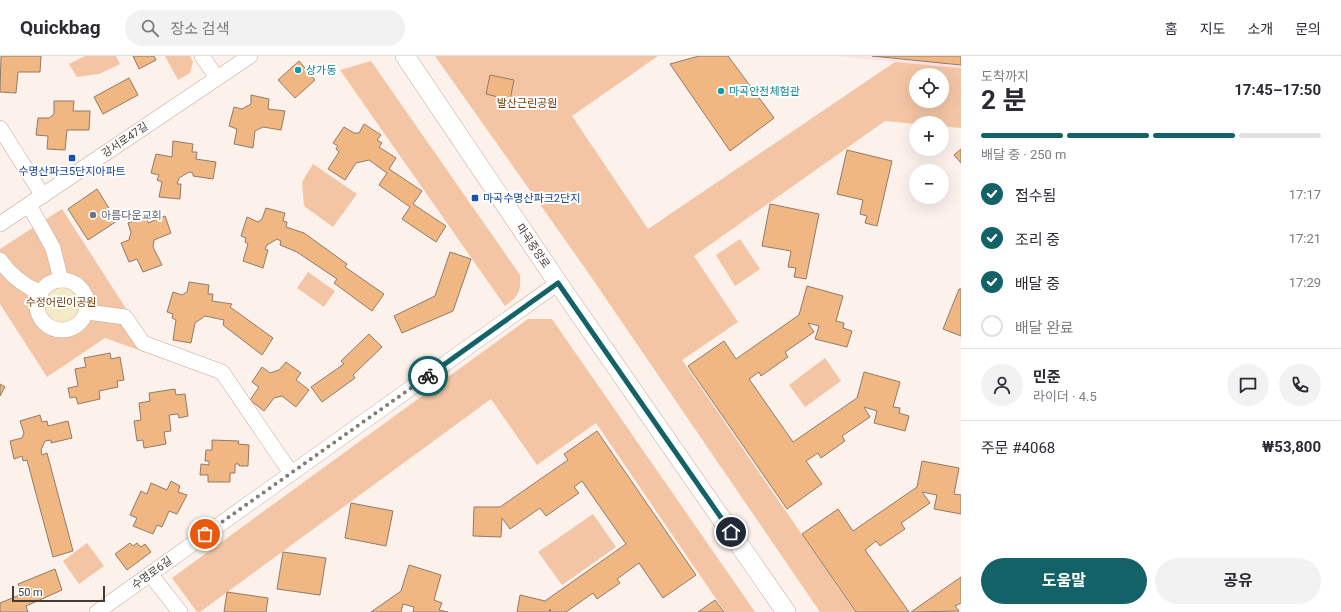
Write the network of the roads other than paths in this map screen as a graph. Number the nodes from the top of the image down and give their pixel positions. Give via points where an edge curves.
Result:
1 (202, 56) edge
2 (250, 56) edge
3 (405, 56) edge
4 (217, 78) junction
5 (0, 128) edge
6 (43, 196) junction
7 (29, 205) junction
8 (0, 224) edge
9 (0, 260) edge
10 (61, 280) junction
11 (558, 283) junction
12 (40, 293) junction
13 (86, 312) junction
14 (291, 473) junction
15 (150, 574) junction
16 (97, 612) edge
17 (180, 612) edge
18 (786, 612) edge

1 - 4 street
2 - 4 street, 강서로47길
3 - 11 main road, 마곡중앙로
4 - 6 street, 강서로47길
5 - 6 street
6 - 7 street, 강서로47길
7 - 8 street, 강서로47길
7 - 10 street via 53,248
9 - 12 street via 16,278
10 - 12 street via 53,282
10 - 13 street via 69,280 82,289 88,304
11 - 14 street, 수명로6길
11 - 18 main road, 마곡중앙로
12 - 13 street via 39,313 46,324 53,328 70,329 80,322
13 - 14 street via 125,317 142,343 222,372
14 - 15 street, 수명로6길
15 - 16 street, 수명로6길
15 - 17 street

